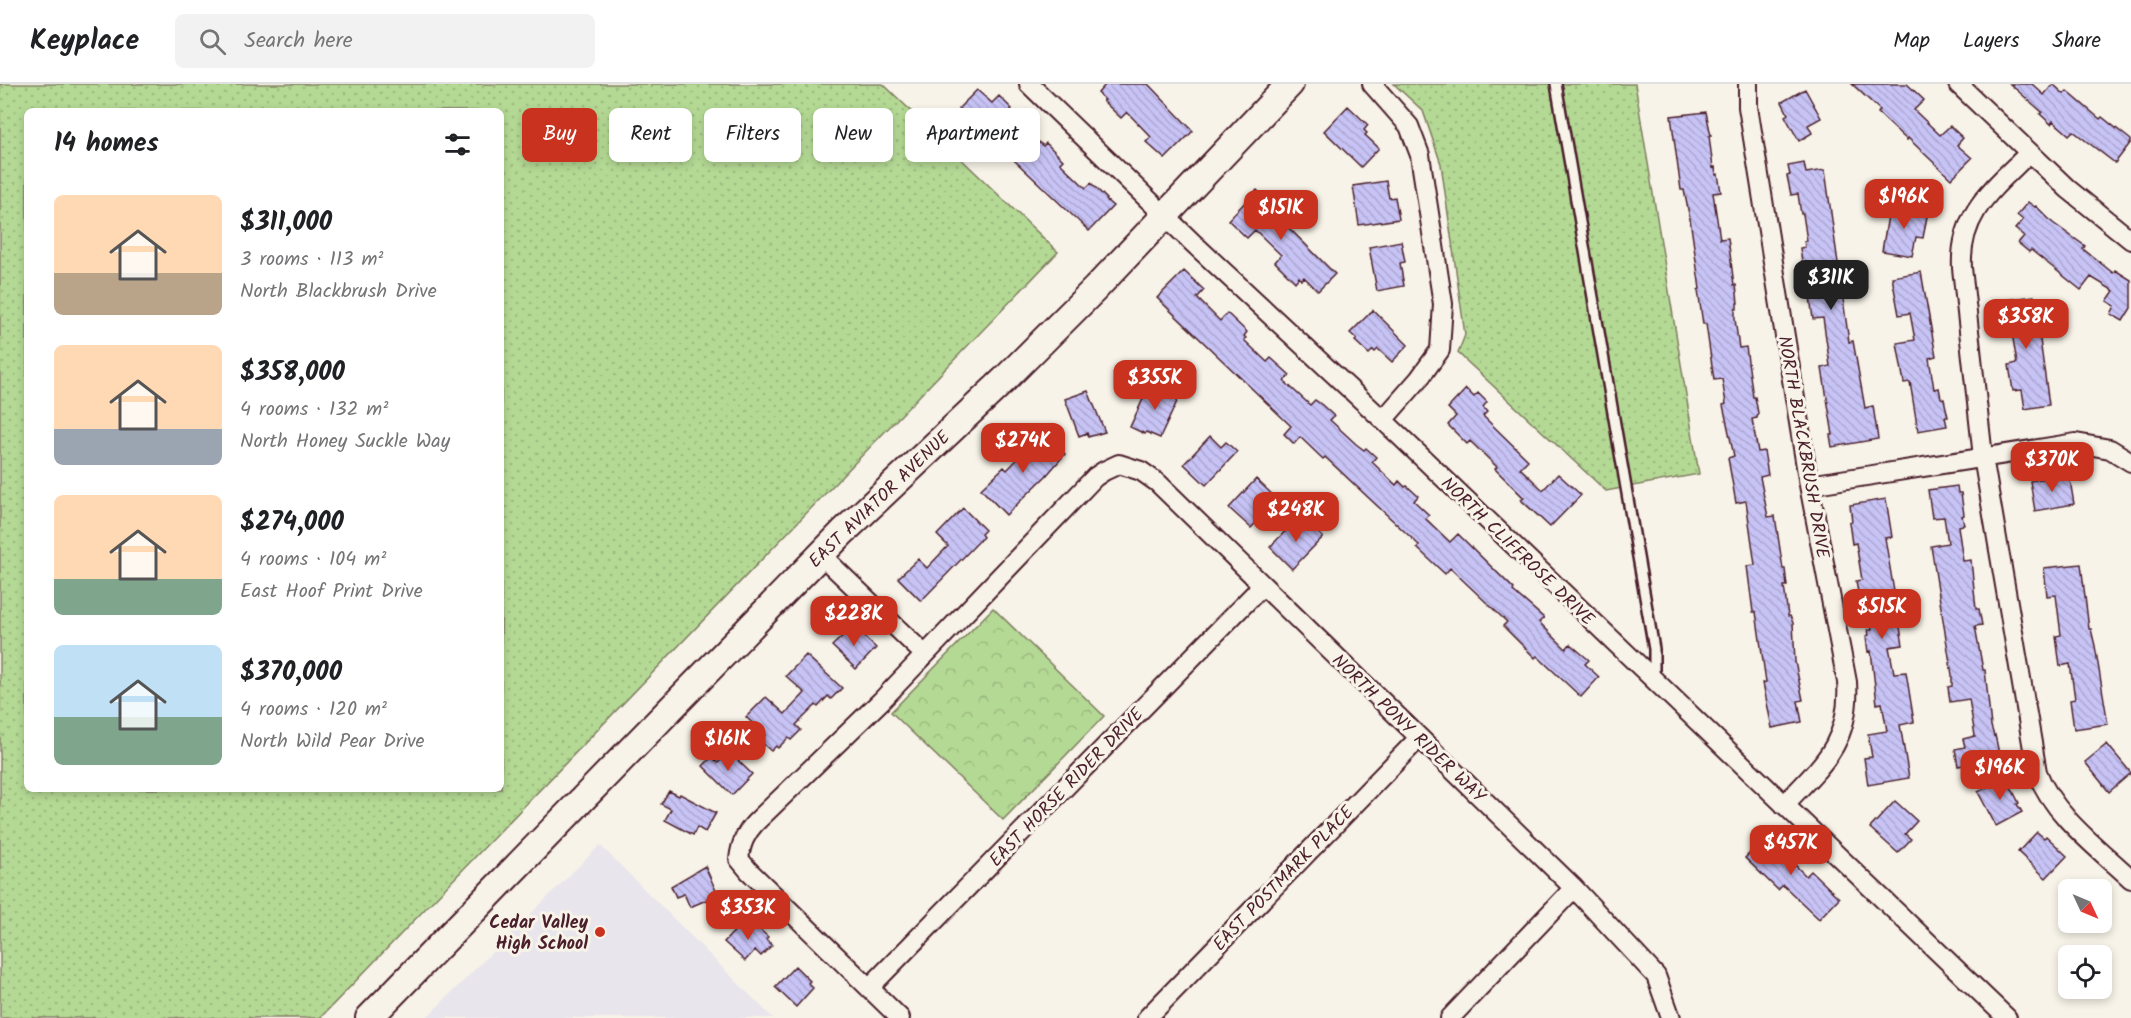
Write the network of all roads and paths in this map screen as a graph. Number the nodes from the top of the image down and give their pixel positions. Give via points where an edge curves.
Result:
1 (1029, 84) edge
2 (1290, 84) edge
3 (1372, 84) edge
4 (1556, 84) edge
5 (1748, 84) edge
6 (1958, 84) edge
7 (2029, 153) junction
8 (1165, 216) junction
9 (2131, 240) edge
10 (1383, 420) junction
11 (1983, 457) junction
12 (2131, 462) edge
13 (1809, 484) junction
14 (821, 555) junction
15 (1262, 586) junction
16 (925, 655) junction
17 (1655, 682) junction
18 (1419, 738) junction
19 (1784, 805) junction
20 (2131, 879) edge
21 (1574, 888) junction
22 (869, 988) junction
23 (369, 1018) edge
24 (900, 1018) edge
25 (1147, 1018) edge
26 (1450, 1018) edge
27 (1671, 1018) edge
28 (2007, 1018) edge

1 - 8 street, NORTH CLIFFROSE DRIVE
2 - 8 street, EAST AVIATOR AVENUE
3 - 10 street via 1409,126 1420,155 1443,304 1440,350
4 - 17 lane via 1654,649
5 - 13 street, NORTH BLACKBRUSH DRIVE via 1748,107
6 - 7 street
7 - 9 street
7 - 11 street via 1977,208 1962,243
8 - 10 street, NORTH CLIFFROSE DRIVE
8 - 14 street, EAST AVIATOR AVENUE via 1040,345
10 - 17 street, NORTH CLIFFROSE DRIVE
11 - 12 street via 2076,443 2110,449
11 - 13 street
11 - 20 street via 2037,772 2058,810
13 - 19 street, NORTH BLACKBRUSH DRIVE via 1848,696 1847,711 1840,737 1827,758
14 - 16 street
14 - 23 street, EAST AVIATOR AVENUE
15 - 16 street, NORTH PONY RIDER WAY via 1158,483 1141,471 1119,464 1095,477
15 - 18 street, NORTH PONY RIDER WAY
15 - 22 street, EAST HORSE RIDER DRIVE
16 - 22 street via 755,823 741,846 739,859 758,881
17 - 19 street, NORTH CLIFFROSE DRIVE
18 - 21 street, NORTH PONY RIDER WAY
18 - 25 street, EAST POSTMARK PLACE
19 - 28 street, NORTH CLIFFROSE DRIVE
21 - 26 street
21 - 27 street, NORTH PONY RIDER WAY via 1656,976
22 - 24 street

